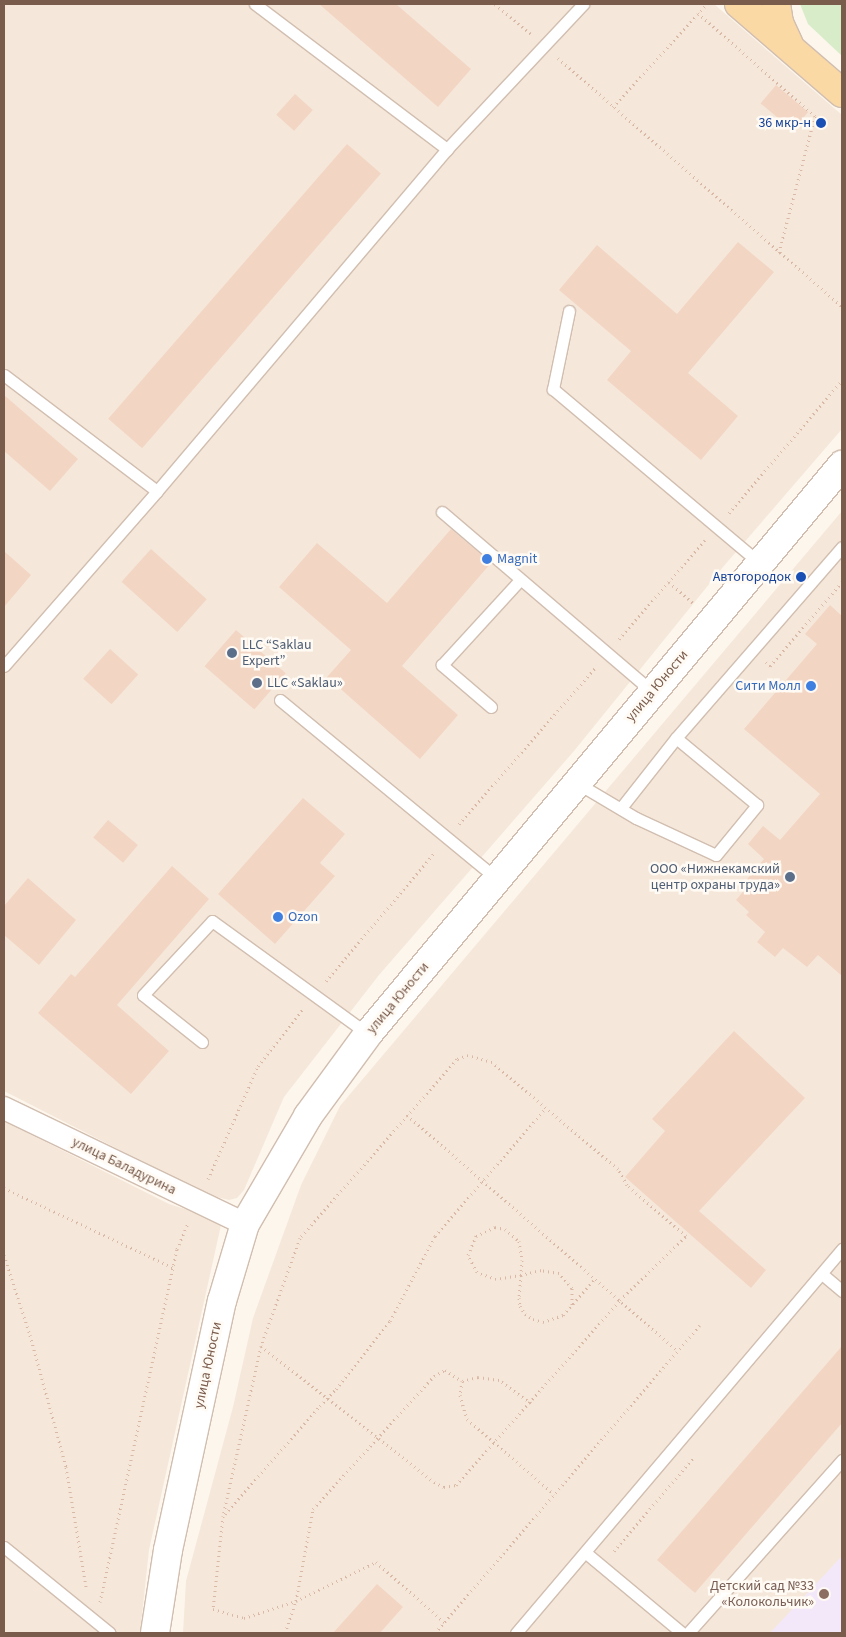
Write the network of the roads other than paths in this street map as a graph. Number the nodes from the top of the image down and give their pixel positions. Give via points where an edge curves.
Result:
1 (255, 4) edge
2 (583, 4) edge
3 (739, 4) edge
4 (776, 4) edge
5 (798, 54) junction
6 (842, 93) edge
7 (447, 149) junction
8 (568, 311) dead end
9 (4, 375) edge
10 (842, 465) edge
11 (157, 491) junction
12 (442, 512) dead end
13 (842, 547) edge
14 (761, 564) junction
15 (520, 580) junction
16 (4, 666) edge
17 (653, 692) junction
18 (280, 700) dead end
19 (491, 707) dead end
20 (676, 738) junction
21 (577, 783) junction
22 (621, 808) junction
23 (497, 879) junction
24 (368, 1034) junction
25 (202, 1042) dead end
26 (4, 1108) edge
27 (245, 1224) junction
28 (842, 1249) edge
29 (822, 1274) junction
30 (842, 1291) edge
31 (842, 1460) edge
32 (4, 1547) edge
33 (586, 1553) junction
34 (110, 1633) edge
35 (155, 1633) edge
36 (516, 1633) edge
37 (682, 1633) edge
38 (688, 1633) edge

1 - 7 lane
2 - 7 lane
3 - 5 main road
4 - 5 main road via 783,34
5 - 6 main road
7 - 11 lane
8 - 14 lane via 553,389
9 - 11 lane
10 - 14 street, улица Юности
11 - 16 lane
12 - 15 lane
13 - 20 lane
14 - 17 street, улица Юности
15 - 17 lane
15 - 19 lane via 442,664
17 - 21 street, улица Юности
18 - 23 lane
20 - 22 lane
20 - 22 lane via 757,805 716,855
21 - 22 lane
21 - 23 street, улица Юности
23 - 24 street, улица Юности
24 - 25 lane via 212,921 143,995
24 - 27 street, улица Юности via 308,1116
26 - 27 street, улица Баладурина
27 - 35 street, улица Юности via 216,1330 168,1550
28 - 29 lane
29 - 30 lane
29 - 33 lane
31 - 38 lane
32 - 34 lane
33 - 36 lane
33 - 37 lane

